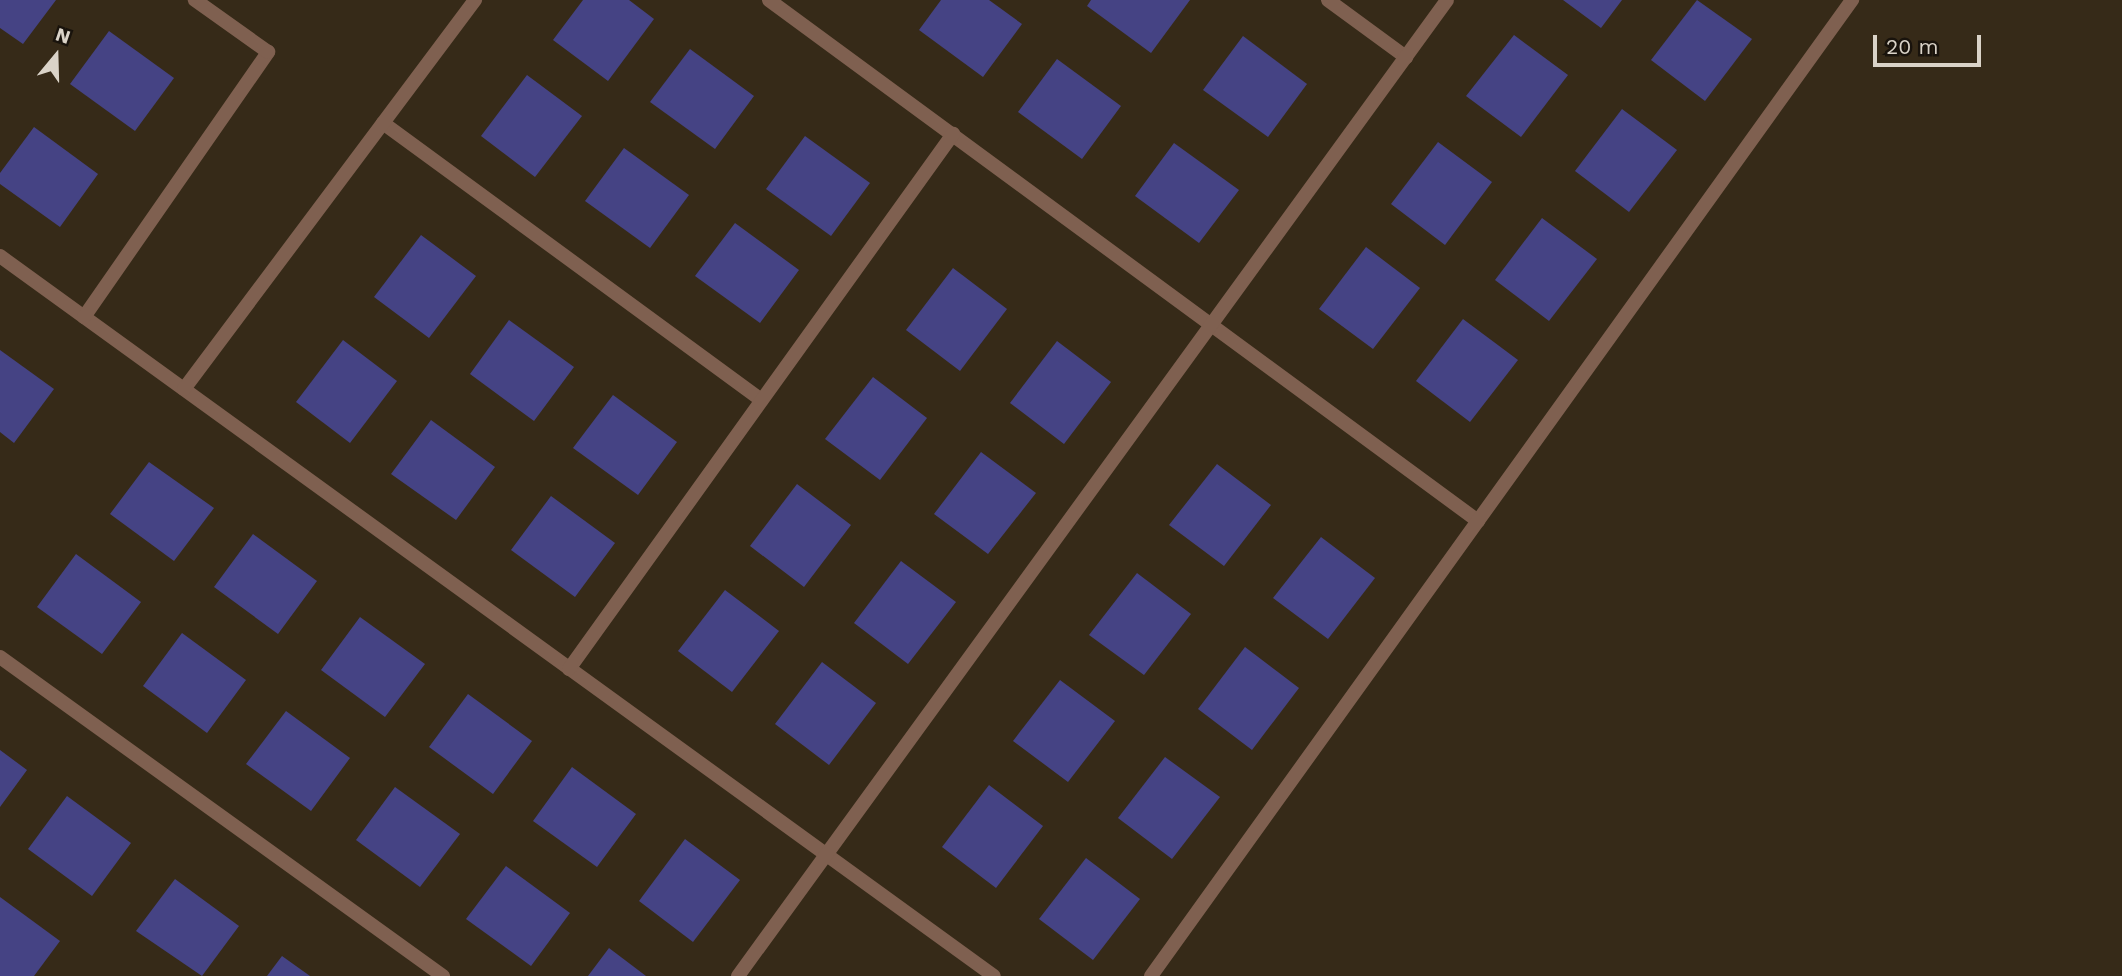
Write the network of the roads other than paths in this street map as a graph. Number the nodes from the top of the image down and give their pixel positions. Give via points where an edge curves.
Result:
1 (195, 0) edge
2 (475, 0) edge
3 (769, 0) edge
4 (1328, 0) edge
5 (1447, 0) edge
6 (1853, 0) edge
7 (1406, 57) junction
8 (383, 123) junction
9 (953, 134) junction
10 (0, 256) edge
11 (84, 317) junction
12 (1213, 324) junction
13 (184, 389) junction
14 (762, 400) junction
15 (1478, 521) junction
16 (0, 657) edge
17 (569, 669) junction
18 (829, 856) junction
19 (443, 976) edge
20 (738, 976) edge
21 (994, 976) edge
22 (1151, 976) edge

1 - 11 street via 268,52
2 - 8 street
3 - 9 street
4 - 7 street
5 - 7 street
6 - 15 street
7 - 12 street
8 - 13 street
8 - 14 street
9 - 12 street
9 - 14 street
10 - 11 street
11 - 13 street
12 - 15 street
12 - 18 street
13 - 17 street
14 - 17 street
15 - 22 street
16 - 19 street
17 - 18 street
18 - 20 street
18 - 21 street

